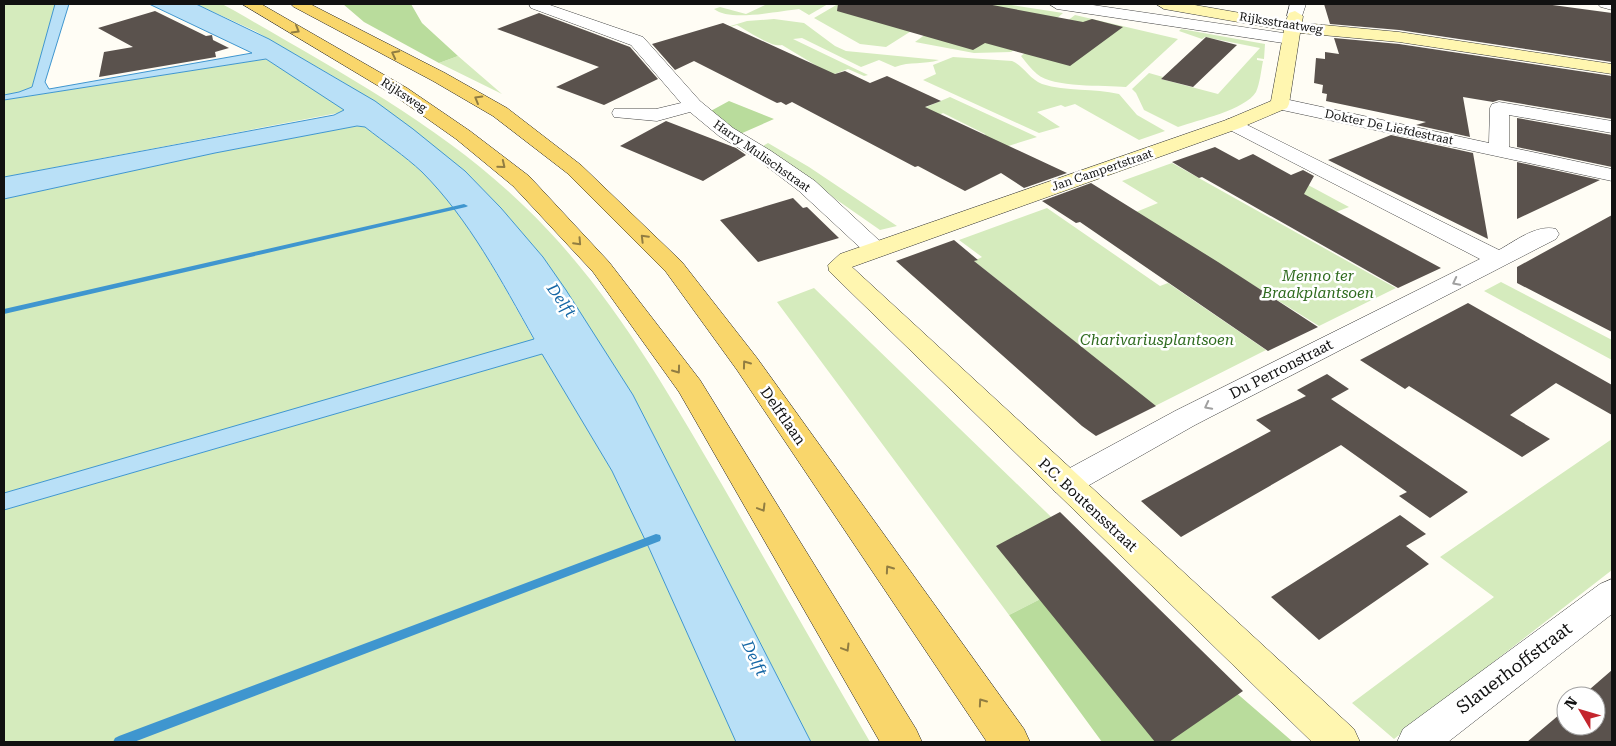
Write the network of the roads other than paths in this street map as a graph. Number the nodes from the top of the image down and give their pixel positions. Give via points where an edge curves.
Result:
1 (248, 4) edge
2 (538, 4) edge
3 (1057, 4) edge
4 (1164, 4) edge
5 (1185, 4) edge
6 (1606, 4) edge
7 (1612, 4) edge
8 (305, 5) edge
9 (1294, 21) edge
10 (1612, 69) edge
11 (1280, 104) junction
12 (693, 105) junction
13 (621, 113) dead end
14 (1233, 124) junction
15 (1612, 127) edge
16 (1499, 151) junction
17 (1612, 175) edge
18 (1548, 234) dead end
19 (875, 249) junction
20 (1499, 259) junction
21 (840, 265) joint
22 (1066, 484) junction
23 (1612, 594) edge
24 (902, 742) edge
25 (1010, 742) edge
26 (1340, 742) edge
27 (1417, 742) edge

1 -> 24 main road, Rijksweg via 401,92 464,135 521,181 601,267 690,386
2 - 12 street, Harry Mulischstraat via 637,41
3 - 9 street, Rijksstraatweg
4 - 9 street, Rijksstraatweg
5 - 9 street, Rijksstraatweg
6 - 7 street
25 -> 8 main road, Delftlaan via 747,364 674,267 574,169 500,112
9 - 10 street, Rijksstraatweg
9 - 11 street
11 - 14 street, Jan Campertstraat
11 - 16 street, Dokter De Liefdestraat
12 - 13 street via 657,115
12 - 19 street, Harry Mulischstraat via 726,132 807,186
14 - 19 street, Jan Campertstraat
14 - 20 street
15 - 16 street via 1499,108
16 - 17 street, Dokter De Liefdestraat
18 - 20 street, Du Perronstraat
19 - 21 street, Jan Campertstraat
20 -> 22 street, Du Perronstraat via 1185,418
21 - 22 street, P.C. Boutensstraat via 841,271
22 - 26 street, P.C. Boutensstraat
23 - 27 street, Slauerhoffstraat

